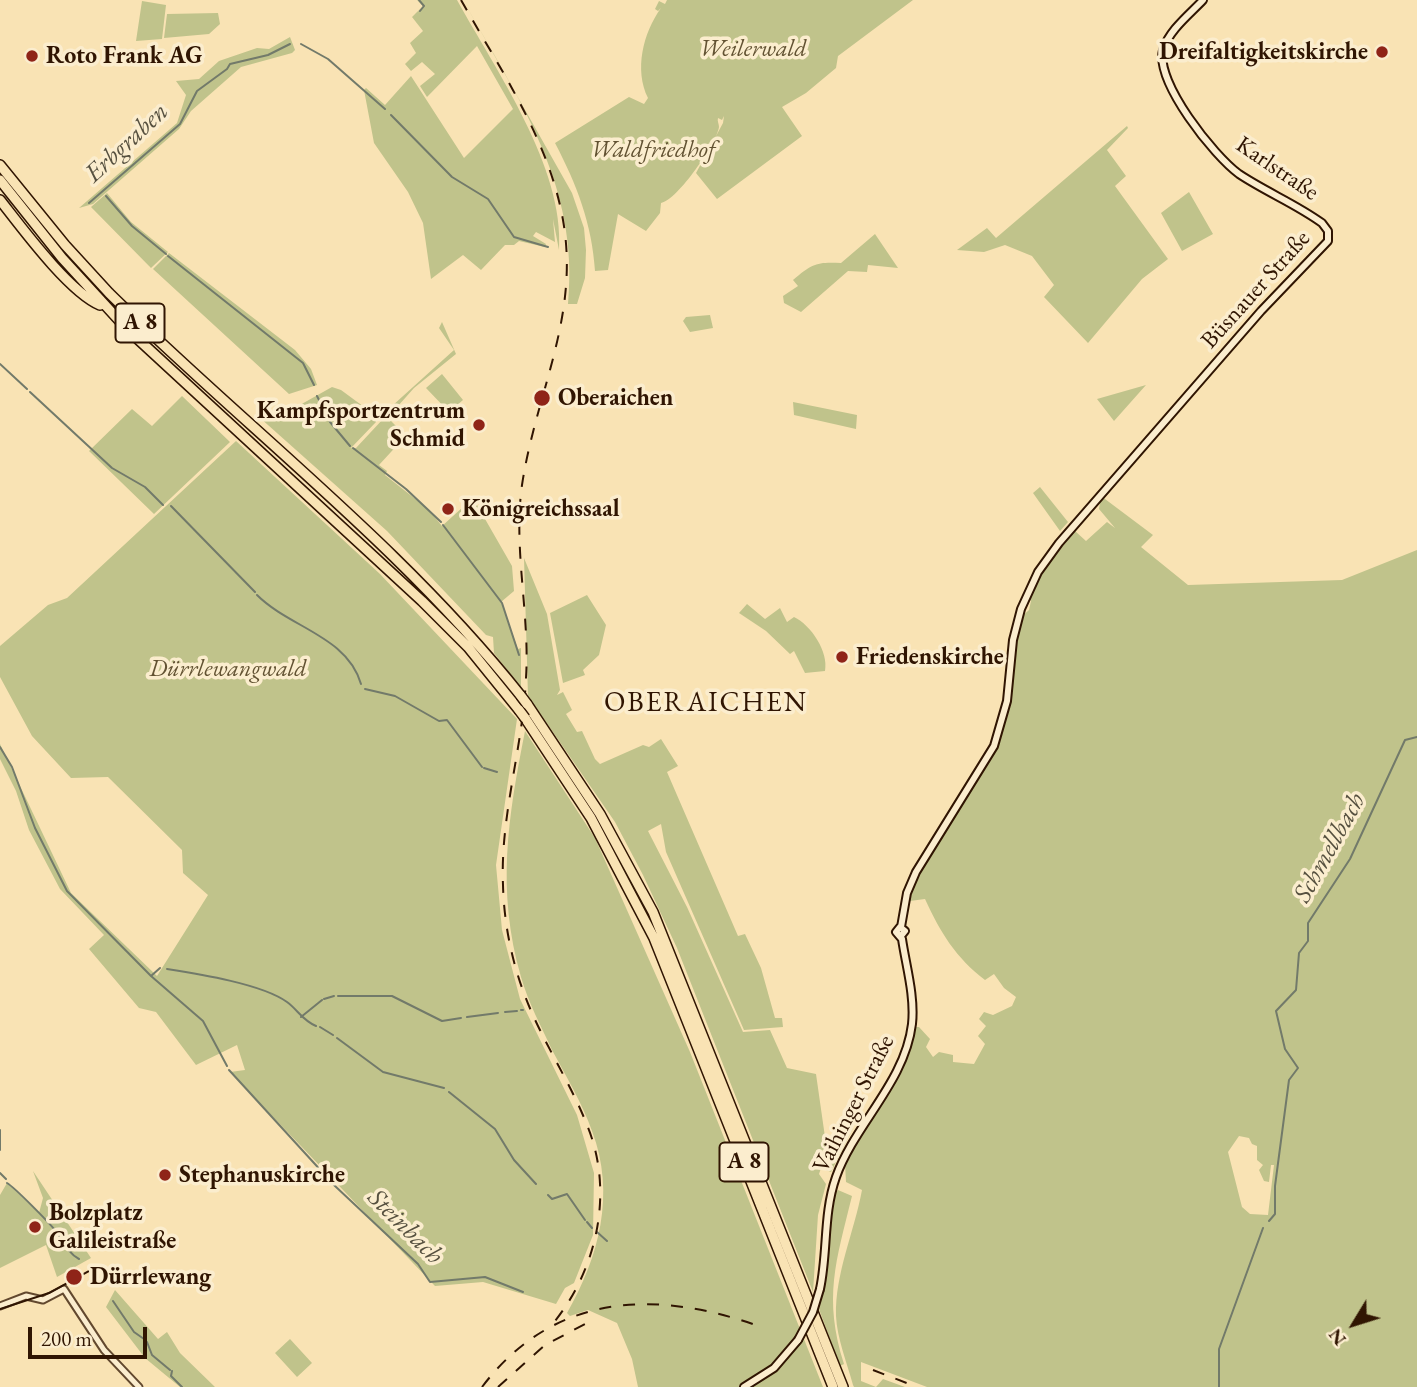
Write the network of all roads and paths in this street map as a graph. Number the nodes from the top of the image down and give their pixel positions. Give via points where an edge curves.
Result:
1 (1203, 0) edge
2 (0, 165) edge
3 (0, 180) edge
4 (0, 200) edge
5 (1327, 228) joint
6 (105, 307) junction
7 (523, 707) junction
8 (901, 927) joint
9 (0, 1306) edge
10 (139, 1387) edge
11 (744, 1387) edge
12 (832, 1387) edge
13 (843, 1387) edge

1 - 5 main road, Karlstraße via 1165,46 1163,66 1171,86 1230,166
2 - 7 highway, A 8 via 109,293 453,615
3 - 6 highway, A 8
4 - 6 highway, A 8 via 77,288
5 - 8 main road, Büsnauer Straße via 1325,247 1276,295 1045,561 1021,609 1007,701 994,746 917,870
6 - 7 highway, A 8 via 422,601
7 - 12 highway, A 8 via 592,818 654,938
7 - 13 highway, A 8 via 600,814 653,912
8 - 11 main road, Vaihinger Straße, bridge via 911,1001 910,1037 898,1068 837,1175 827,1213 820,1289 810,1319 769,1372
9 - 10 street via 26,1296 43,1300 64,1289 104,1350

